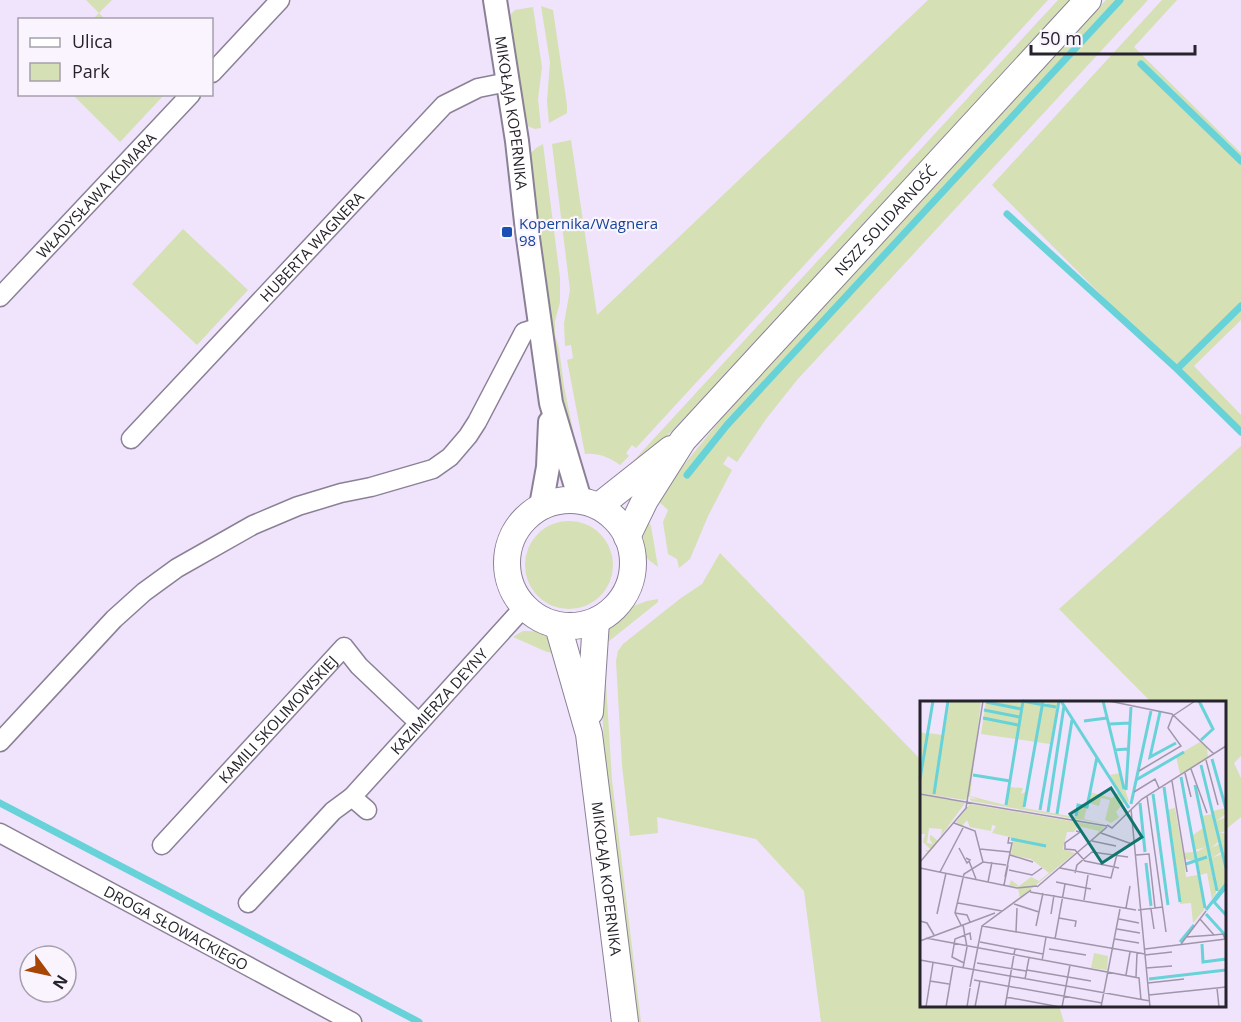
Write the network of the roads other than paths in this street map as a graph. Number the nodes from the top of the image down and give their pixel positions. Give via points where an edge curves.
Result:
1 (280, 0) edge
2 (495, 0) edge
3 (1088, 0) edge
4 (213, 72) edge
5 (508, 82) junction
6 (189, 96) edge
7 (0, 297) edge
8 (540, 327) junction
9 (551, 403) junction
10 (131, 439) dead end
11 (683, 440) junction
12 (589, 503) junction
13 (541, 506) junction
14 (627, 537) junction
15 (524, 607) junction
16 (596, 621) junction
17 (558, 626) junction
18 (419, 723) junction
19 (589, 734) junction
20 (0, 742) edge
21 (352, 796) junction
22 (367, 810) dead end
23 (0, 833) edge
24 (162, 845) dead end
25 (248, 903) dead end
26 (352, 1022) edge
27 (625, 1022) edge

1 - 4 street
2 - 5 street, MIKOŁAJA KOPERNIKA
3 - 11 main road, NSZZ SOLIDARNOŚĆ
5 - 8 street, MIKOŁAJA KOPERNIKA
5 - 10 street, HUBERTA WAGNERA via 478,88 444,105
6 - 7 street, WŁADYSŁAWA KOMARA
8 - 9 street, MIKOŁAJA KOPERNIKA
8 - 20 street via 524,332 468,436 450,457 432,470 298,506 253,525 177,568 114,620
9 - 12 street, MIKOŁAJA KOPERNIKA
9 - 13 street, MIKOŁAJA KOPERNIKA via 548,466
11 - 12 main road, NSZZ SOLIDARNOŚĆ via 629,480
11 - 14 main road, NSZZ SOLIDARNOŚĆ
12 - 13 main road via 560,500
12 - 14 main road via 610,514
13 - 15 main road via 524,518 506,552 506,572 512,591
14 - 16 main road via 632,551 630,582 611,611
15 - 17 main road via 539,619
15 - 18 street, KAZIMIERZA DEYNY
16 - 17 main road
16 - 19 main road, MIKOŁAJA KOPERNIKA
17 - 19 main road, MIKOŁAJA KOPERNIKA
18 - 21 street, KAZIMIERZA DEYNY
18 - 24 street, KAMILI SKOLIMOWSKIEJ via 344,647
19 - 27 main road, MIKOŁAJA KOPERNIKA
21 - 22 street
21 - 25 street, KAZIMIERZA DEYNY via 333,811
23 - 26 street, DROGA SŁOWACKIEGO

